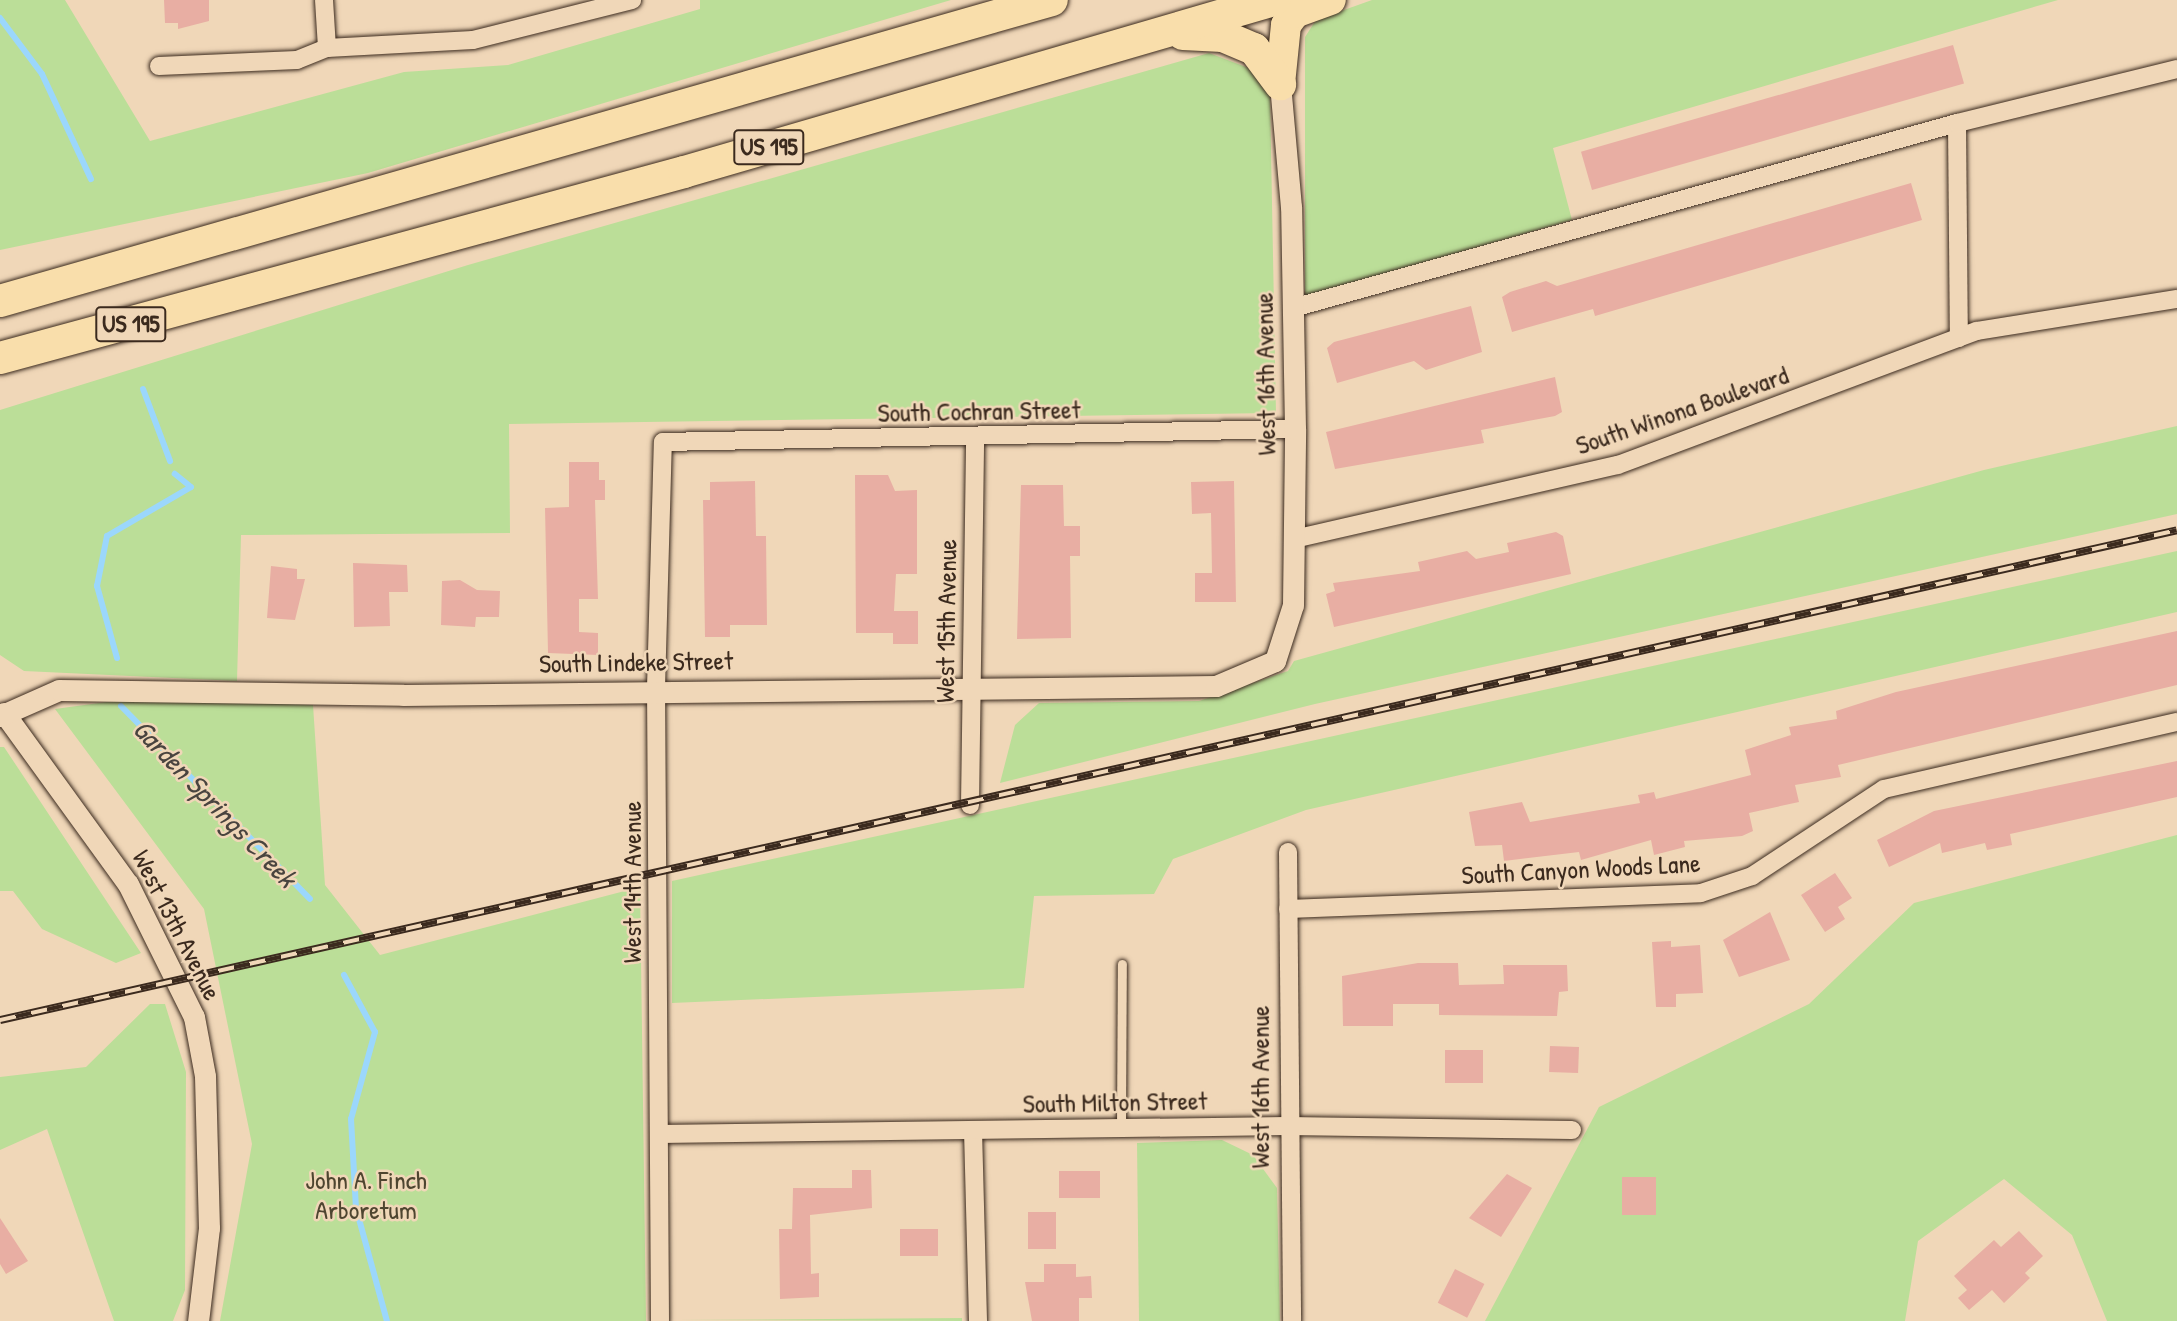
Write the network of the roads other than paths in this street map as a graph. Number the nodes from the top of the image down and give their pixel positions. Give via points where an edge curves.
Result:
1 (324, 0) edge
2 (632, 0) edge
3 (1052, 0) edge
4 (1275, 0) edge
5 (1331, 0) edge
6 (1154, 35) junction
7 (327, 48) junction
8 (159, 66) dead end
9 (2177, 69) edge
10 (1280, 84) junction
11 (1957, 123) junction
12 (223, 236) junction
13 (0, 278) edge
14 (263, 290) junction
15 (2177, 299) edge
16 (0, 301) edge
17 (1293, 308) junction
18 (1959, 338) junction
19 (0, 358) edge
20 (0, 381) edge
21 (1295, 429) junction
22 (975, 439) junction
23 (663, 442) joint
24 (1294, 539) junction
25 (1275, 661) joint
26 (971, 687) junction
27 (656, 688) junction
28 (1, 712) edge
29 (2177, 722) edge
30 (970, 805) dead end
31 (1288, 852) dead end
32 (1287, 909) junction
33 (1122, 964) dead end
34 (1287, 1126) junction
35 (1121, 1128) junction
36 (973, 1130) junction
37 (1572, 1130) dead end
38 (659, 1134) junction
39 (198, 1321) edge
40 (660, 1321) edge
41 (978, 1321) edge
42 (1292, 1321) edge

1 - 7 street
2 - 7 street via 495,37
3 - 12 highway, US 195
4 - 6 highway, US 195
4 - 10 highway
5 - 10 highway via 1295,13 1286,25
6 - 10 highway via 1223,36 1254,49
6 - 14 highway, US 195
7 - 8 street via 297,60
9 - 11 street
10 - 17 street, West 16th Avenue
11 - 17 street
11 - 18 street
12 - 13 highway, US 195
12 - 16 highway, US 195
14 - 19 highway, US 195
14 - 20 highway
15 - 18 street, South Winona Boulevard
17 - 21 street, West 16th Avenue
18 - 24 street, South Winona Boulevard via 1618,465
21 - 22 street, South Cochran Street
21 - 24 street, West 16th Avenue
22 - 23 street, South Cochran Street
22 - 26 street, West 15th Avenue
23 - 27 street, West 14th Avenue
24 - 25 street, West 16th Avenue via 1293,605
25 - 26 street, South Lindeke Street via 1216,686
26 - 27 street, South Lindeke Street
26 - 30 street, West 15th Avenue
27 - 28 street, South Lindeke Street via 391,695 59,690
27 - 38 street, West 14th Avenue
28 - 39 street, West 13th Avenue via 128,884 194,1017 205,1076 209,1228
29 - 32 street, South Canyon Woods Lane via 1884,789 1752,876 1701,893
31 - 32 street, West 16th Avenue
32 - 34 street, West 16th Avenue
33 - 35 lane
34 - 35 street, South Milton Street
34 - 37 street, South Milton Street
34 - 42 street, West 16th Avenue
35 - 36 street, South Milton Street
36 - 38 street, South Milton Street
36 - 41 street
38 - 40 street, West 14th Avenue

